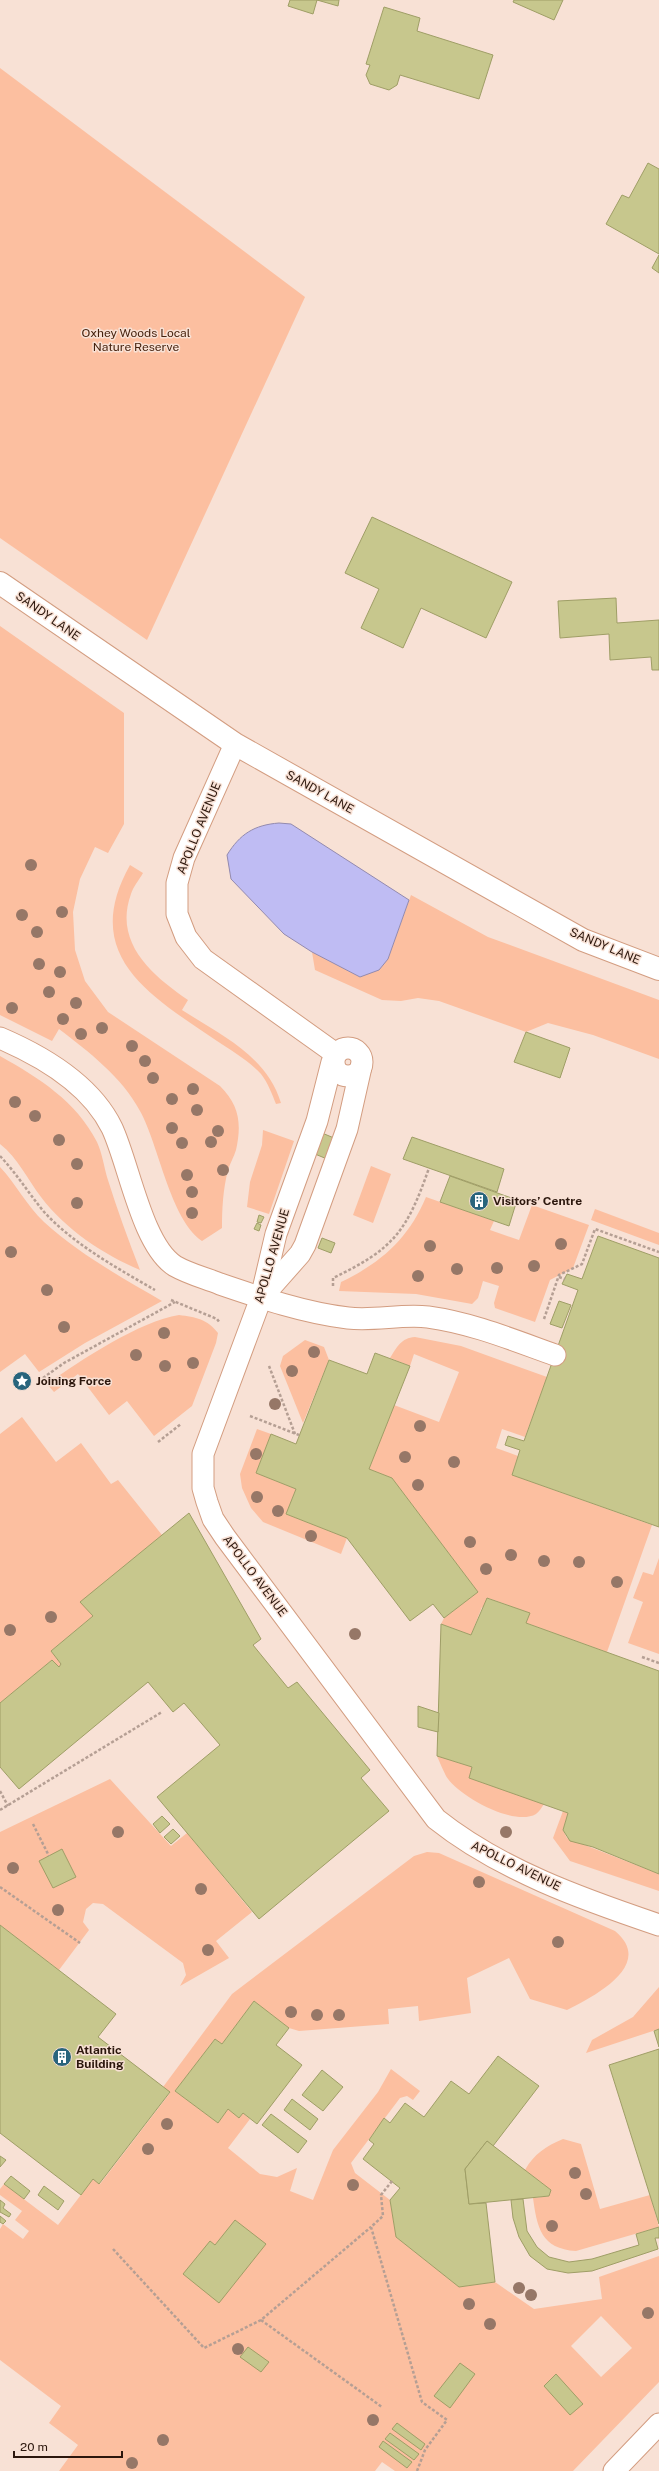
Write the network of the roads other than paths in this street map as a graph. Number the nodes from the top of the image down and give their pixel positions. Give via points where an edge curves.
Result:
1 (0, 583) edge
2 (235, 744) junction
3 (659, 969) edge
4 (0, 1038) edge
5 (334, 1058) junction
6 (261, 1298) junction
7 (555, 1355) dead end
8 (659, 1925) edge
9 (659, 2424) edge
10 (614, 2471) edge

1 - 2 main road, SANDY LANE
2 - 3 main road, SANDY LANE via 584,940
2 - 5 lane, APOLLO AVENUE via 184,858 177,883 177,914 186,936 203,959
4 - 6 lane via 51,1065 90,1097 111,1127 147,1225 166,1259 186,1272
5 - 6 lane, APOLLO AVENUE via 317,1121 276,1234
5 - 6 lane via 343,1048 353,1048 360,1055 361,1067 347,1129 305,1245 297,1258
6 - 7 lane via 349,1318 407,1316 447,1320
6 - 8 lane, APOLLO AVENUE via 207,1442 202,1466 207,1502 213,1519 436,1819 479,1851 515,1868
9 - 10 lane

